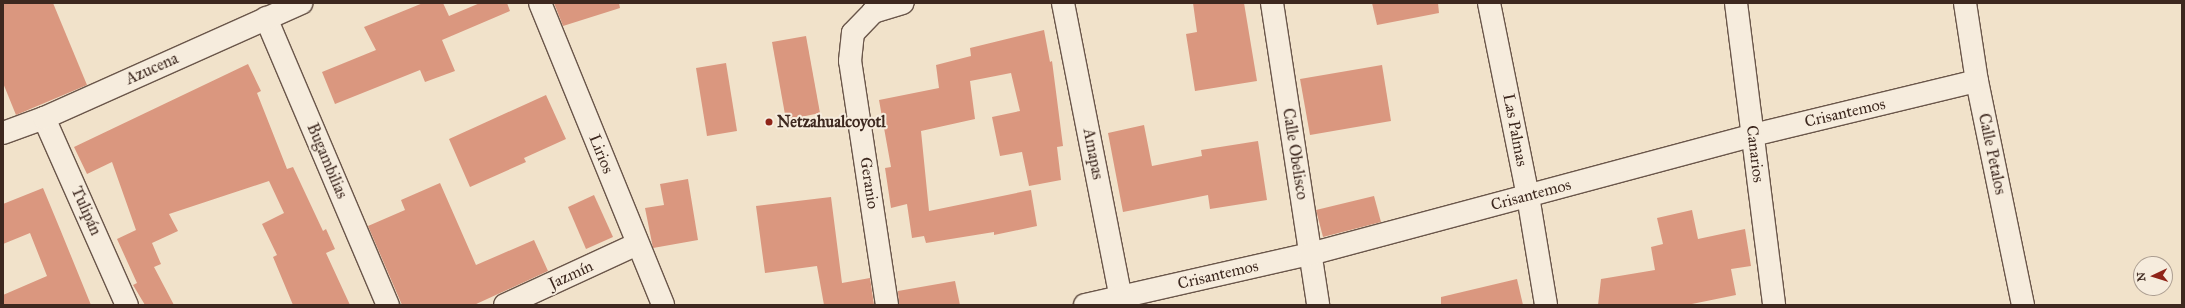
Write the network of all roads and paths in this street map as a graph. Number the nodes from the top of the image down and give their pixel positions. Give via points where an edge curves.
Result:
1 (301, 3) edge
2 (540, 3) edge
3 (903, 3) edge
4 (1063, 3) edge
5 (1272, 3) edge
6 (1489, 3) edge
7 (1736, 3) edge
8 (1965, 3) edge
9 (266, 18) junction
10 (1977, 81) junction
11 (44, 118) junction
12 (3, 133) edge
13 (1752, 135) junction
14 (1528, 196) junction
15 (637, 244) junction
16 (1310, 254) junction
17 (1121, 301) edge
18 (127, 305) edge
19 (388, 305) edge
20 (505, 305) edge
21 (663, 305) edge
22 (887, 305) edge
23 (1085, 305) edge
24 (1318, 305) edge
25 (1546, 305) edge
26 (1774, 305) edge
27 (2023, 305) edge

1 - 9 street, Azucena
2 - 15 street, Lirios
3 - 22 street, Geranio via 873,12 853,33 850,61
4 - 17 street, Amapas
5 - 16 street, Calle Obelisco
6 - 14 street, Las Palmas
7 - 13 street, Canarios
8 - 10 street, Calle Petalos
9 - 11 street, Azucena
9 - 19 street, Bugambilias
10 - 13 street, Crisantemos
10 - 27 street, Calle Petalos
11 - 12 street, Azucena
11 - 18 street, Tulipán
13 - 14 street, Crisantemos
13 - 26 street, Canarios
14 - 16 street, Crisantemos
14 - 25 street, Las Palmas
15 - 20 street, Jazmín
15 - 21 street, Lirios
16 - 17 street, Crisantemos
16 - 24 street, Calle Obelisco
17 - 23 street, Crisantemos

